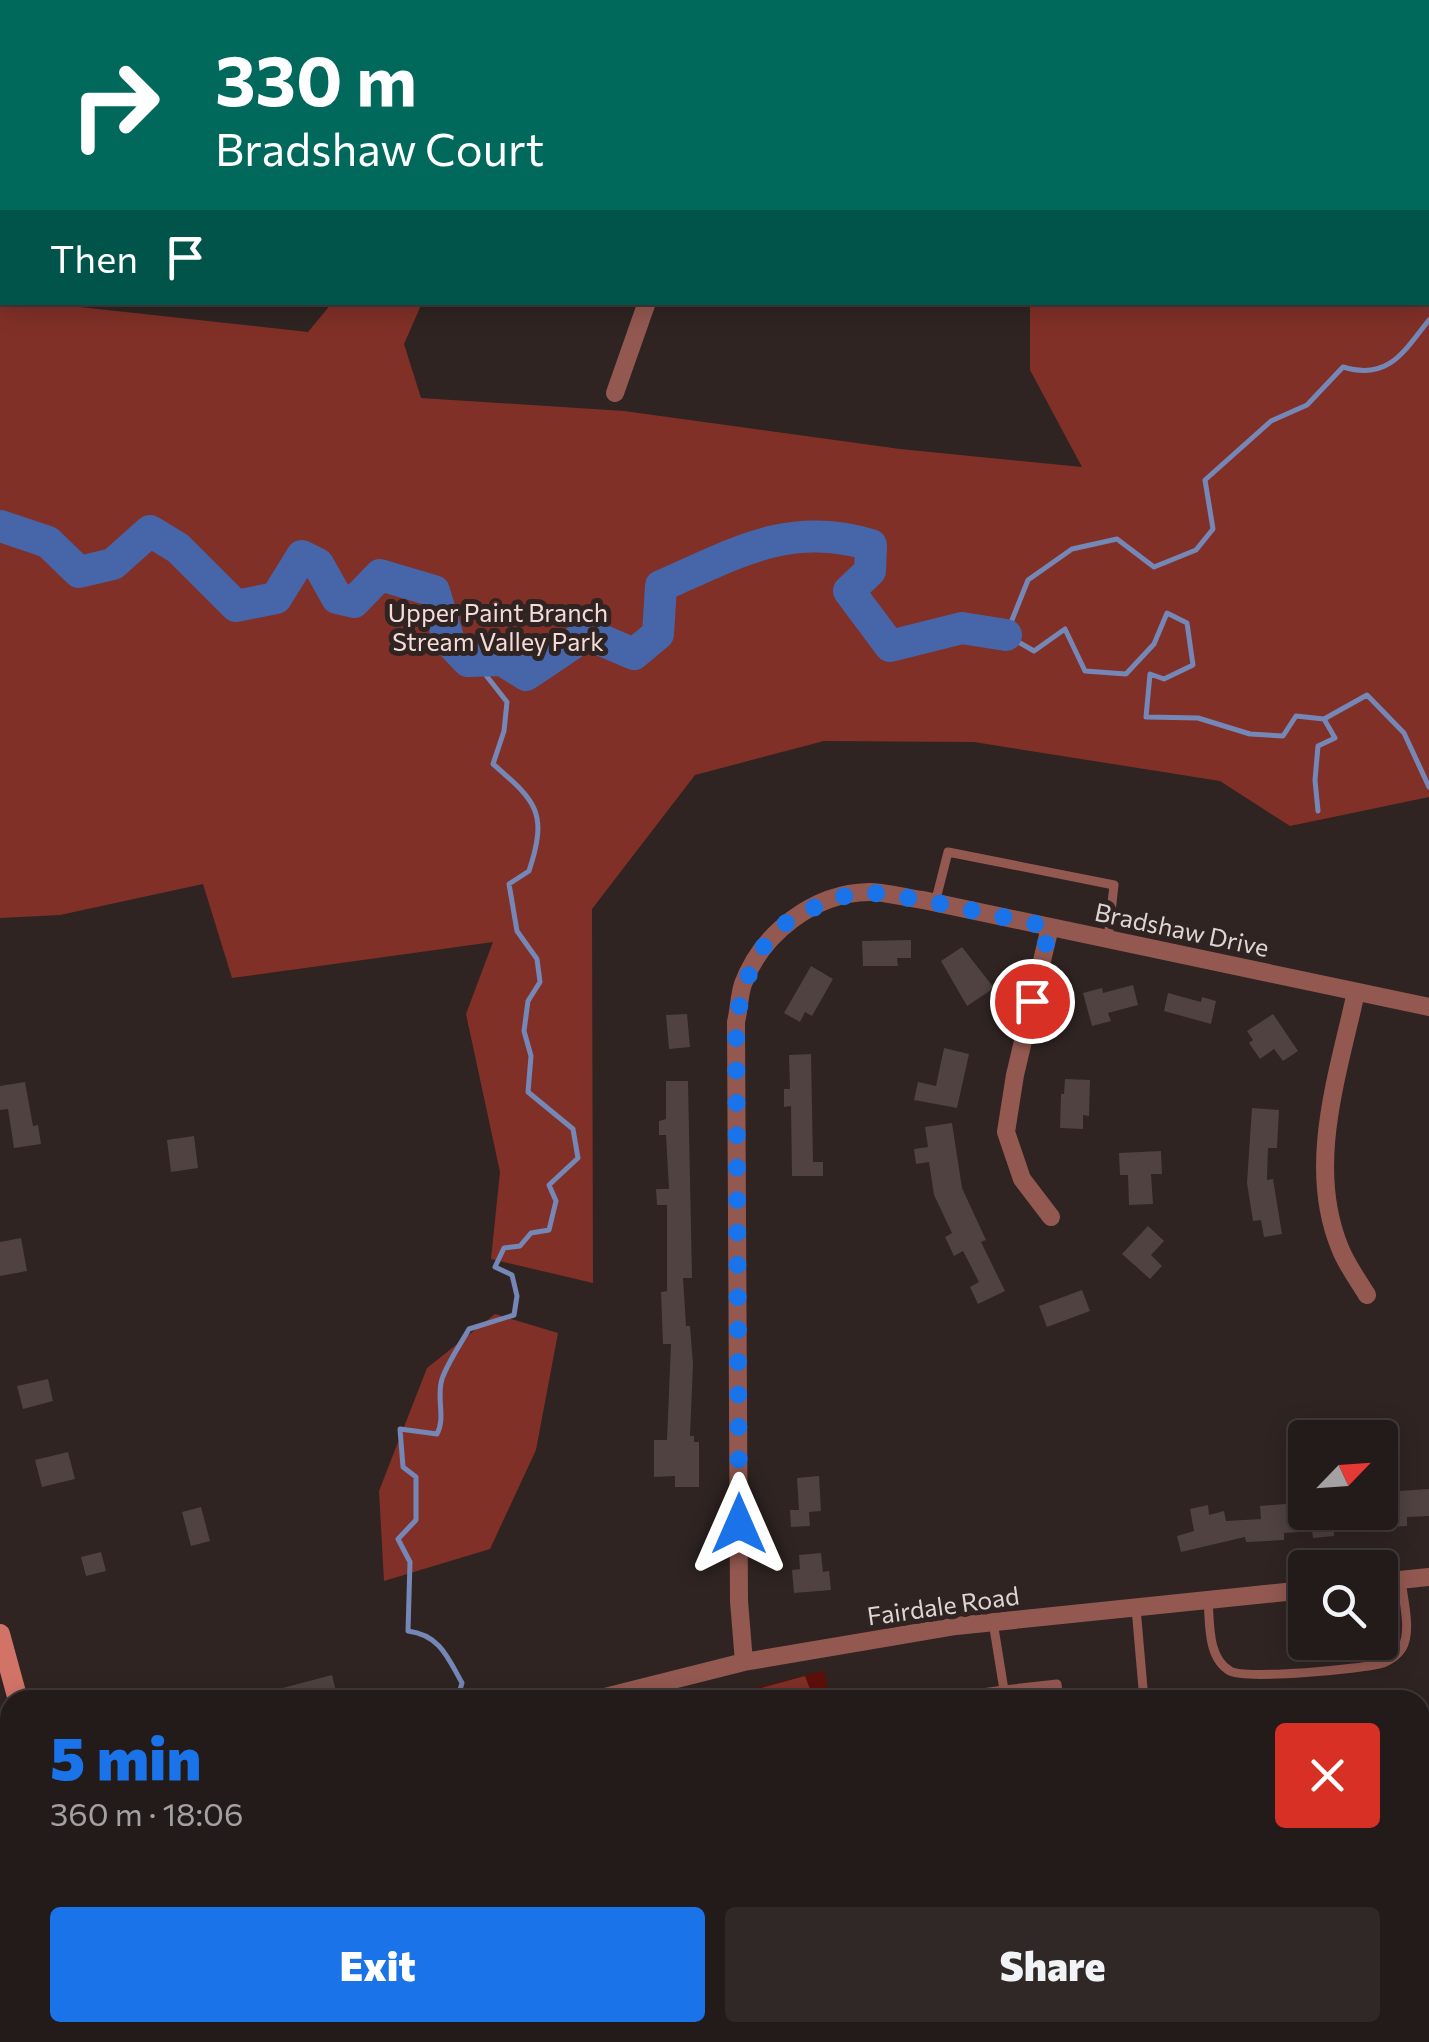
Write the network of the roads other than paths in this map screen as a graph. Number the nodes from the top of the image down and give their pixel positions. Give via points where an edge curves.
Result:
1 (646, 305) edge
2 (615, 393) dead end
3 (935, 902) junction
4 (1050, 927) junction
5 (1108, 939) junction
6 (1356, 992) junction
7 (1429, 1007) edge
8 (1051, 1217) dead end
9 (1366, 1295) dead end
10 (1429, 1577) edge
11 (1398, 1580) edge
12 (1401, 1580) junction
13 (1288, 1592) edge
14 (1208, 1600) junction
15 (1136, 1607) junction
16 (993, 1622) junction
17 (0, 1634) edge
18 (744, 1662) junction
19 (15, 1690) edge
20 (633, 1690) edge
21 (1004, 1690) joint
22 (1058, 1690) edge
23 (1143, 1690) edge

1 - 2 street
3 - 4 street, Bradshaw Drive
3 - 5 lane via 948,852 1114,884
3 - 18 street, Bradshaw Drive via 868,892 834,898 790,919 765,944 744,984 736,1022
4 - 5 street, Bradshaw Drive
4 - 8 street via 1006,1132 1022,1179
5 - 6 street, Bradshaw Drive
6 - 7 street, Bradshaw Drive
6 - 9 street via 1324,1166 1340,1249
10 - 12 street
11 - 12 street
12 - 14 lane via 1406,1636 1381,1664 1256,1676 1228,1671 1213,1646
13 - 14 street, Fairdale Road
14 - 15 street, Fairdale Road
15 - 16 street, Fairdale Road
15 - 23 lane
16 - 18 street, Fairdale Road
16 - 21 lane
17 - 19 main road
18 - 20 street, Fairdale Road
21 - 22 lane via 1057,1684

